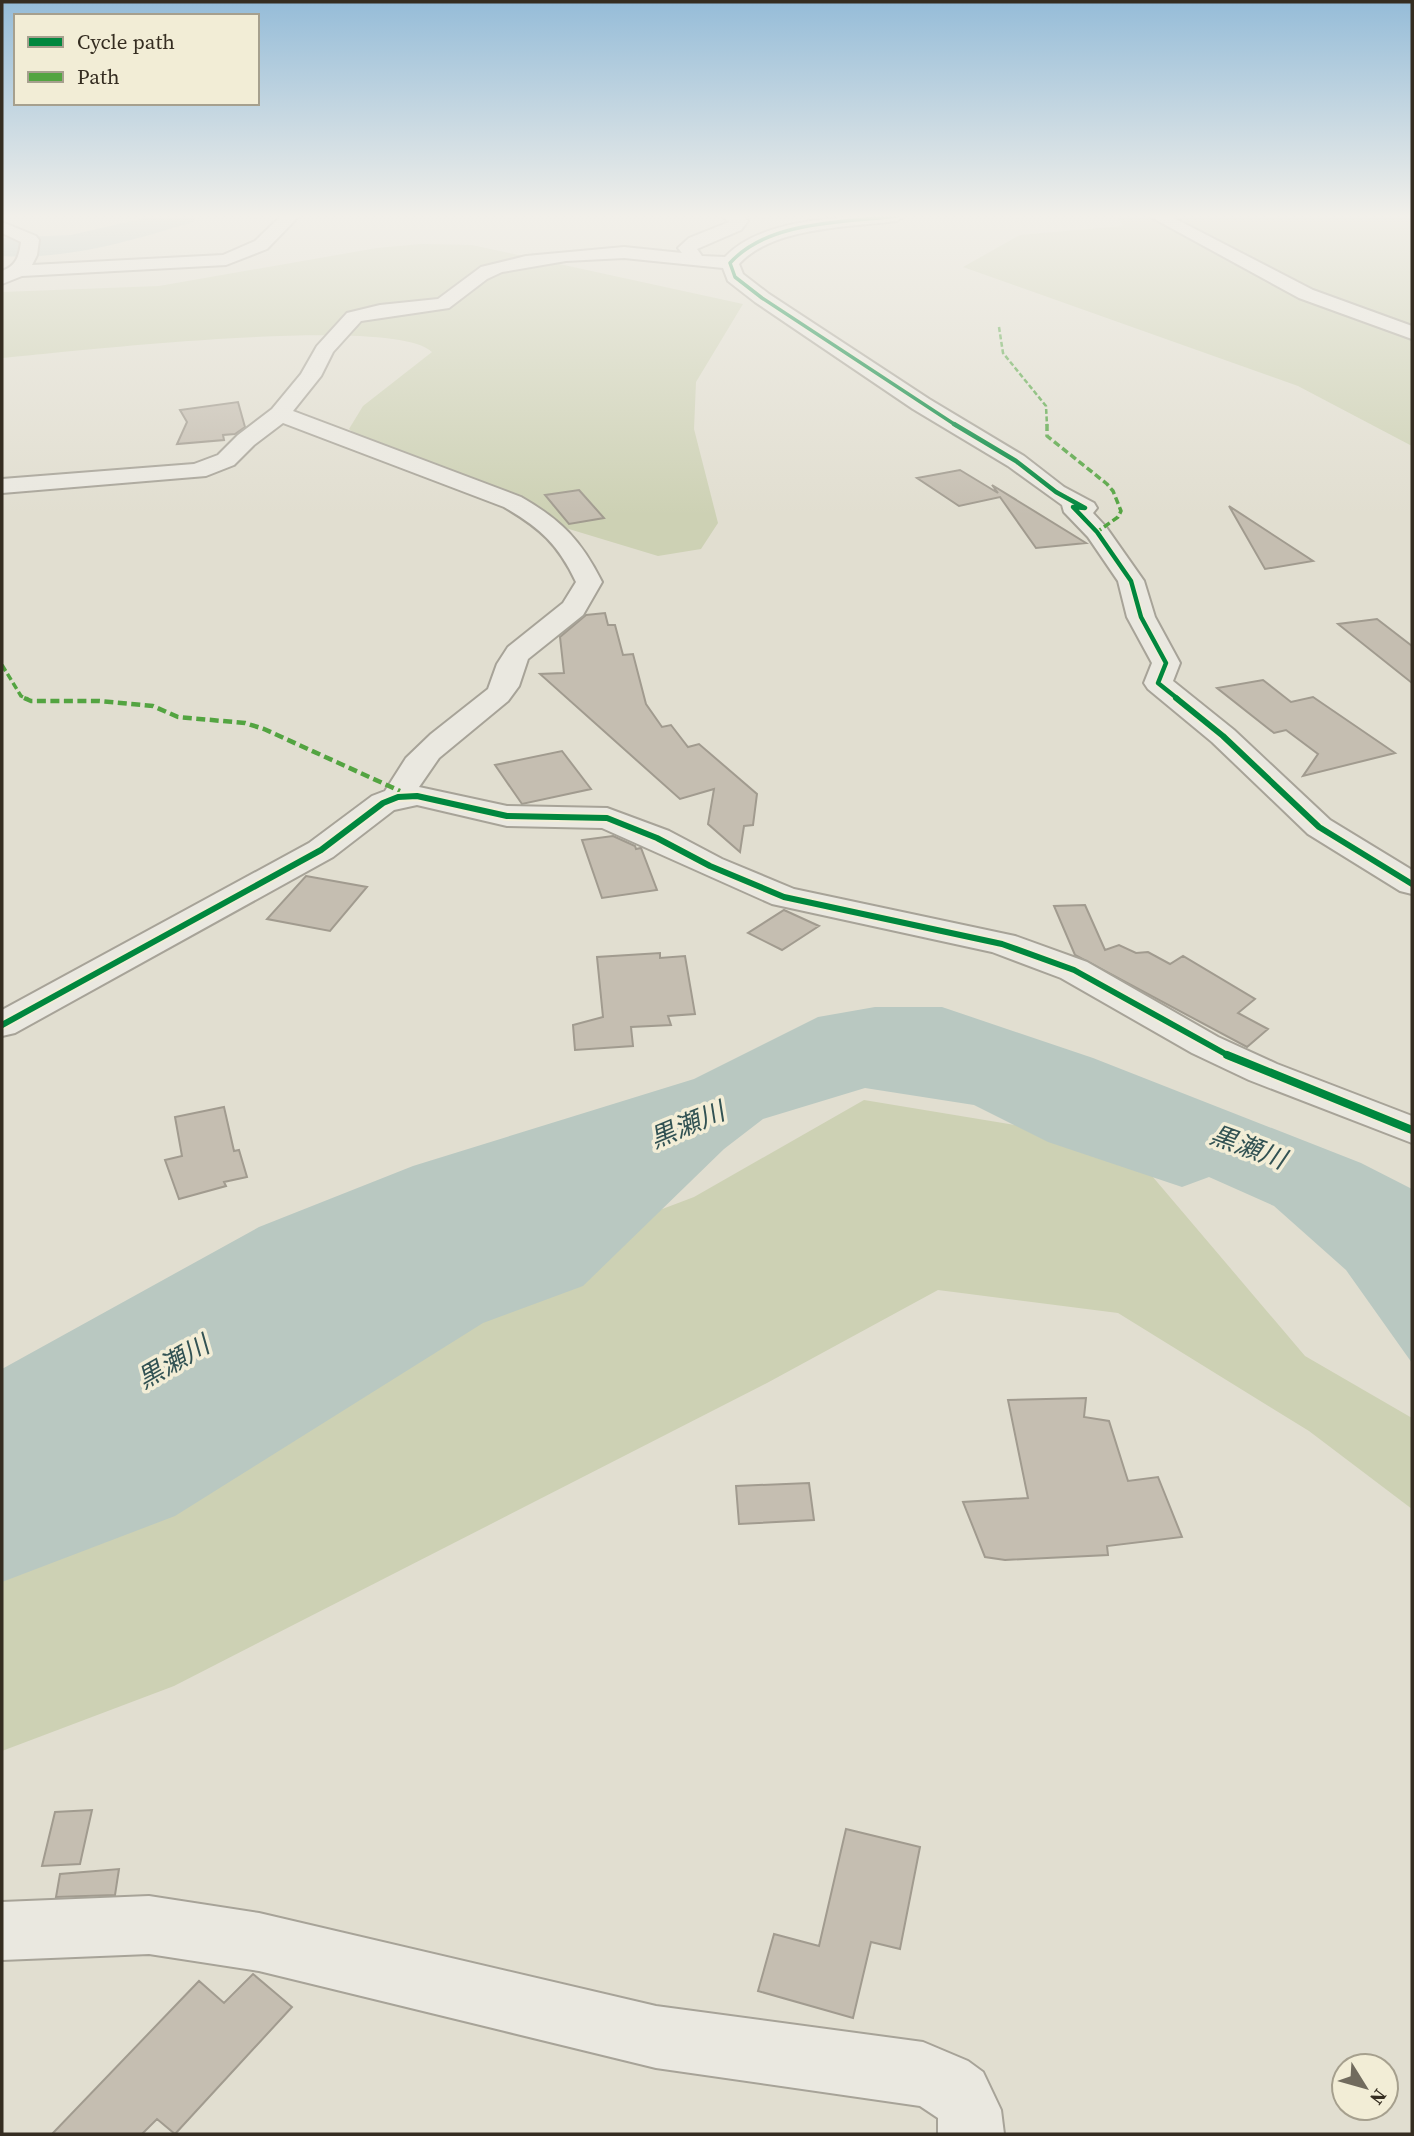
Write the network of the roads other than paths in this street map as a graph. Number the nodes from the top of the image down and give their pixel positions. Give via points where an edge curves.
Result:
1 (360, 316) edge
2 (789, 316) edge
3 (1370, 316) edge
4 (1412, 333) edge
5 (279, 414) junction
6 (2, 486) edge
7 (398, 797) junction
8 (1412, 884) edge
9 (2, 1025) edge
10 (1412, 1130) edge
11 (2, 1931) edge
12 (971, 2134) edge

1 - 5 street via 324,350 310,376
2 - 8 street via 1085,508 1073,507 1097,531 1131,581 1141,617 1167,663 1158,683 1223,736 1319,827
3 - 4 street
5 - 6 street via 226,460 198,471
5 - 7 street via 512,500 571,544 582,559 589,582 572,609 518,653 499,695 443,736 403,781
7 - 9 street via 383,803 321,850
7 - 10 street via 437,799 507,816 607,818 784,897 1002,944 1051,960 1205,1045
11 - 12 street via 149,1925 259,1942 656,2037 923,2074 955,2087 972,2113

